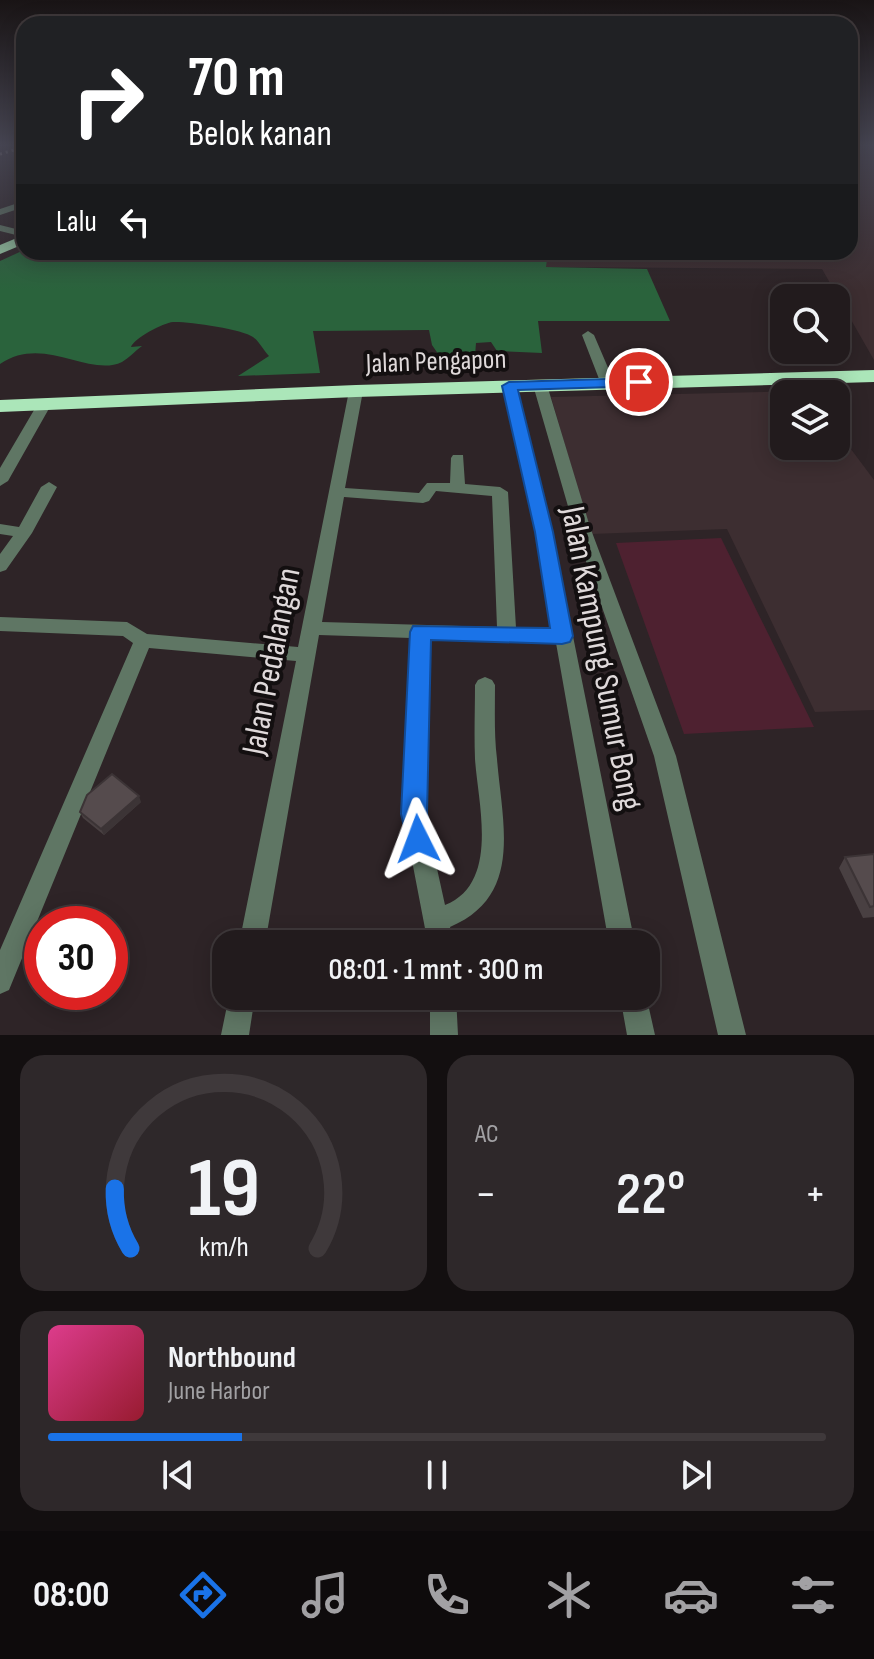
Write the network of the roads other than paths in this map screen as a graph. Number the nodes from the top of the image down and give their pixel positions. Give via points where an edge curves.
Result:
1 (588, 335) dead end
2 (874, 376) edge
3 (608, 384) junction
4 (540, 385) junction
5 (509, 386) junction
6 (356, 391) junction
7 (44, 405) junction
8 (0, 406) edge
9 (458, 458) dead end
10 (0, 481) edge
11 (49, 487) dead end
12 (457, 487) junction
13 (339, 492) junction
14 (0, 529) edge
15 (24, 533) junction
16 (0, 566) edge
17 (2, 628) edge
18 (311, 628) junction
19 (421, 632) junction
20 (507, 634) junction
21 (562, 636) junction
22 (143, 641) junction
23 (308, 655) junction
24 (485, 685) dead end
25 (438, 920) junction
26 (255, 930) edge
27 (439, 930) edge
28 (619, 930) edge
29 (0, 981) edge
30 (239, 1010) edge
31 (443, 1010) edge
32 (636, 1010) edge
33 (235, 1035) edge
34 (444, 1035) edge
35 (641, 1035) edge
36 (732, 1035) edge

1 - 3 street
2 - 3 highway, Jalan Pengapon
3 - 4 highway, Jalan Pengapon
4 - 5 highway, Jalan Pengapon
4 - 36 street via 582,527 665,756
5 - 6 highway, Jalan Pengapon
5 - 21 street, Jalan Kampung Sumur Bong
6 - 7 highway, Jalan Pengapon
6 - 13 street, Jalan Pedalangan
7 - 8 highway, Jalan Pengapon
7 - 10 street
9 - 12 street
11 - 15 street
12 - 13 street via 430,486 423,498
12 - 20 street via 501,494
13 - 18 street, Jalan Pedalangan
14 - 15 street
15 - 16 street
17 - 22 street via 129,629
18 - 19 street
18 - 23 street, Jalan Pedalangan
19 - 20 street
19 - 25 street via 414,814
20 - 21 street
21 - 28 street, Jalan Kampung Sumur Bong
22 - 23 street
22 - 29 street
23 - 26 street, Jalan Pedalangan
24 - 25 street via 494,845 489,875 473,903
25 - 27 street
30 - 33 street
31 - 34 street
32 - 35 street

